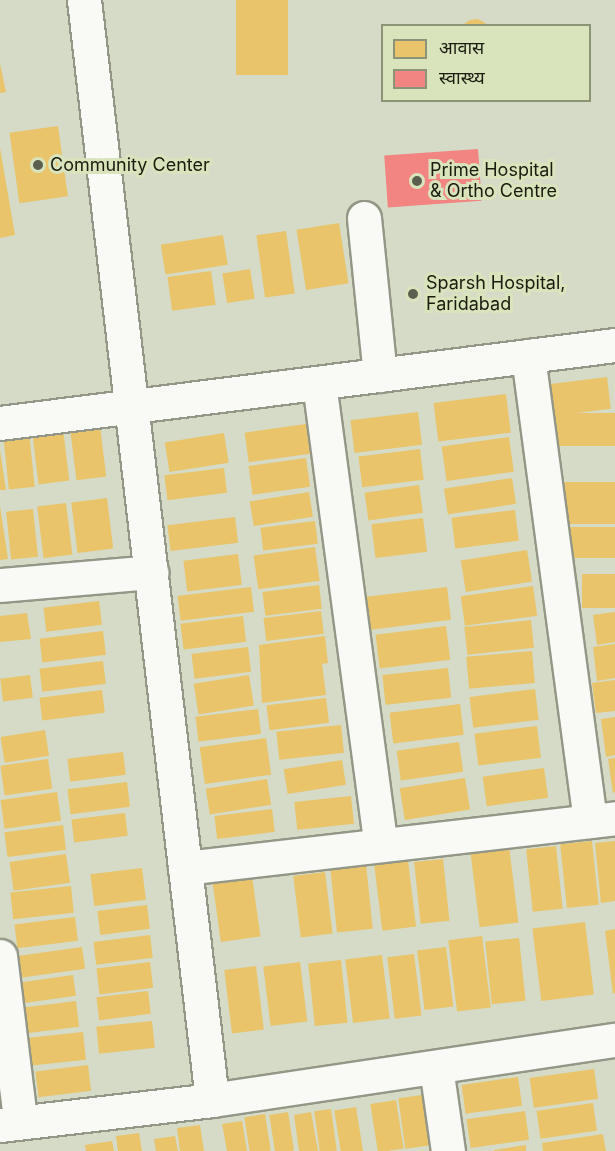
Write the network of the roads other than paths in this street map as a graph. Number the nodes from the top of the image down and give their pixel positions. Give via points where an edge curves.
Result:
1 (84, 0) edge
2 (364, 219) dead end
3 (615, 345) edge
4 (528, 356) junction
5 (380, 375) junction
6 (319, 383) junction
7 (132, 407) junction
8 (0, 423) edge
9 (151, 572) junction
10 (0, 585) edge
11 (603, 819) edge
12 (381, 845) junction
13 (185, 868) junction
14 (0, 956) edge
15 (615, 1041) edge
16 (436, 1066) junction
17 (212, 1100) junction
18 (10, 1122) edge
19 (448, 1151) edge

1 - 7 street
2 - 5 street
3 - 4 street
4 - 5 street
4 - 11 street
5 - 6 street
6 - 7 street
6 - 12 street
7 - 8 street
7 - 9 street
9 - 10 street
9 - 13 street
11 - 12 street
12 - 13 street
13 - 17 street
14 - 18 street
15 - 16 street
16 - 17 street
16 - 19 street
17 - 18 street

